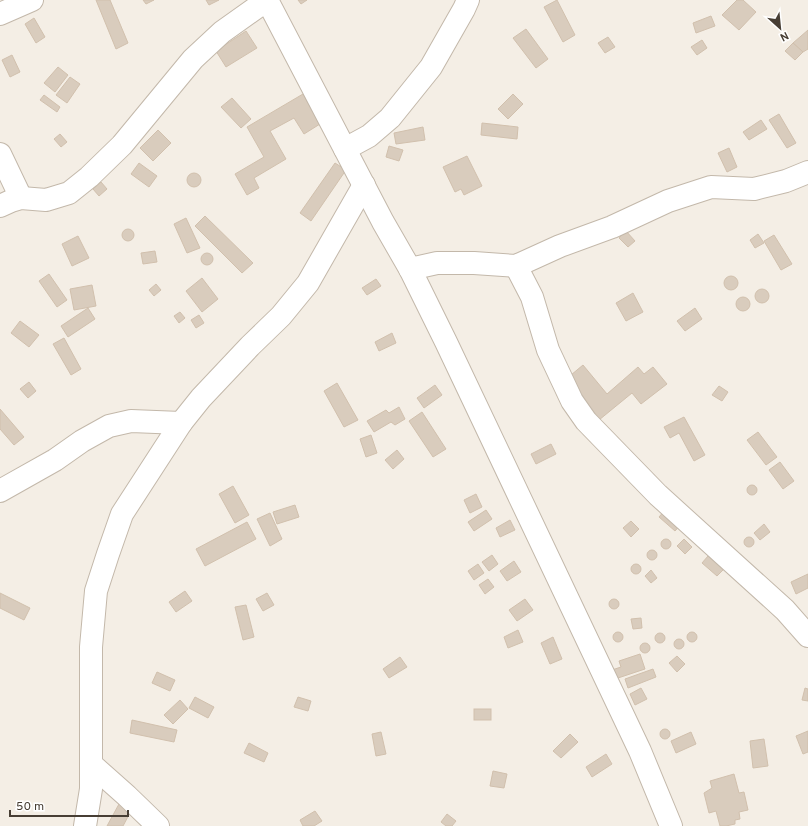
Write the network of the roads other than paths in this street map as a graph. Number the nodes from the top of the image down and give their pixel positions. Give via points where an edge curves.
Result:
1 (32, 0) edge
2 (267, 0) edge
3 (468, 0) edge
4 (0, 14) edge
5 (346, 149) junction
6 (0, 154) edge
7 (808, 172) edge
8 (364, 185) junction
9 (21, 198) junction
10 (0, 206) edge
11 (516, 266) junction
12 (410, 269) junction
13 (181, 423) junction
14 (0, 491) edge
15 (808, 636) edge
16 (91, 764) junction
17 (86, 819) edge
18 (67, 826) edge
19 (158, 826) edge
20 (671, 826) edge

1 - 4 street
2 - 5 street
2 - 9 street via 222,32 193,59 122,145 69,194 46,200
3 - 5 street via 431,67 395,112 369,136
5 - 8 street
6 - 9 street
7 - 11 street via 754,189 711,187 668,201
8 - 12 street
8 - 13 street via 308,283 281,316 206,392
9 - 10 street
11 - 12 street via 437,262
11 - 15 street via 532,297 548,350 572,401 586,421 658,495 785,610
12 - 20 street via 640,752
13 - 14 street via 131,421 109,426
13 - 16 street via 122,514 96,592 91,647
16 - 17 street via 91,789
16 - 19 street
17 - 18 street

